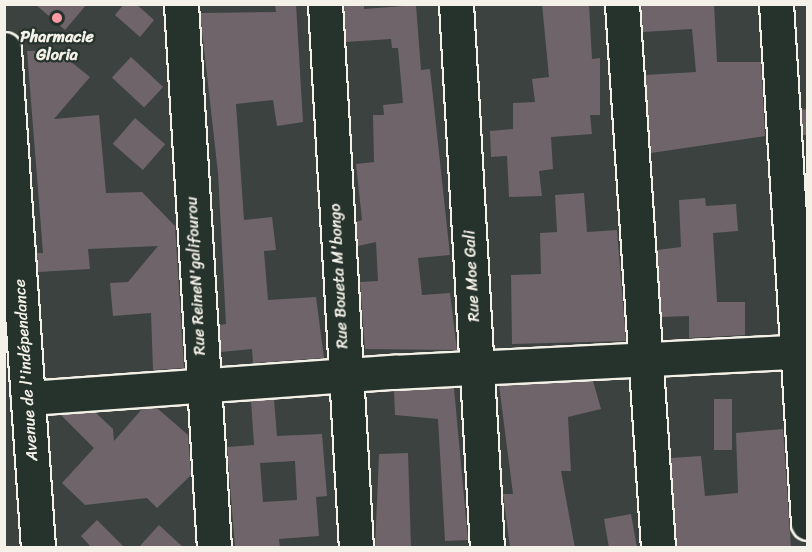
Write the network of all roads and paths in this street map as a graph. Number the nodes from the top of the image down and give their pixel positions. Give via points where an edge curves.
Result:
1 (181, 4) edge
2 (325, 4) edge
3 (456, 4) edge
4 (622, 4) edge
5 (776, 4) edge
6 (4, 49) edge
7 (801, 352) edge
8 (645, 361) junction
9 (477, 368) junction
10 (344, 379) junction
11 (203, 387) junction
12 (28, 398) junction
13 (807, 523) edge
14 (38, 548) edge
15 (214, 548) edge
16 (356, 548) edge
17 (487, 548) edge
18 (658, 548) edge

1 - 11 street, Rue ReineN'galifourou
2 - 10 street, Rue Boueta M'bongo
3 - 9 street, Rue Moe Gali
4 - 8 street
5 - 7 street
6 - 12 street, Avenue de l'indépendance
7 - 8 street
7 - 13 street
8 - 9 street
8 - 18 street
9 - 10 street
9 - 17 street, Rue Moe Gali
10 - 11 street
10 - 16 street, Rue Boueta M'bongo
11 - 12 street
11 - 15 street, Rue ReineN'galifourou
12 - 14 street, Avenue de l'indépendance

